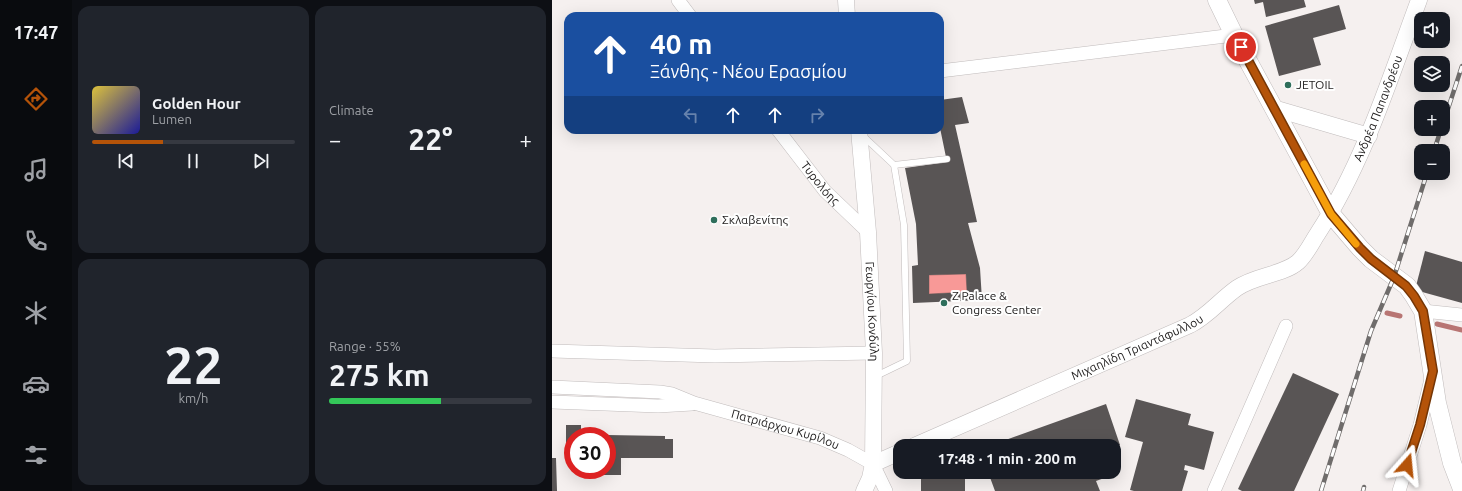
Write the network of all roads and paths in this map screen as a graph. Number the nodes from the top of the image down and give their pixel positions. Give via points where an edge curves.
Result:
1 (678, 0) edge
2 (846, 0) edge
3 (1217, 0) edge
4 (1419, 0) edge
5 (687, 12) edge
6 (847, 12) edge
7 (1234, 35) junction
8 (944, 71) edge
9 (1273, 108) junction
10 (781, 134) edge
11 (860, 134) edge
12 (863, 134) edge
13 (1368, 136) junction
14 (947, 159) dead end
15 (894, 165) junction
16 (1331, 214) junction
17 (868, 232) junction
18 (1423, 311) junction
19 (1462, 315) edge
20 (1286, 326) dead end
21 (552, 351) edge
22 (874, 353) junction
23 (1433, 371) junction
24 (874, 376) junction
25 (552, 387) edge
26 (552, 402) edge
27 (694, 403) junction
28 (930, 439) edge
29 (893, 455) edge
30 (873, 464) junction
31 (1462, 489) edge
32 (864, 491) edge
33 (886, 491) edge
34 (1214, 491) edge
35 (1399, 491) edge

1 - 5 street
2 - 6 street
3 - 7 main road
4 - 13 street, Ανδρέα Παπανδρέου
7 - 8 street
7 - 9 main road
9 - 13 street
9 - 16 main road
10 - 17 street, Τυρολόης via 825,192
11 - 17 street, Γεωργίου Κονδύλη
12 - 15 lane
13 - 16 street, Ανδρέα Παπανδρέου
14 - 15 lane
15 - 24 lane via 904,225 907,361
16 - 18 main road via 1360,248 1406,286
16 - 28 street, Μιχαηλίδη Τριαντάφυλλου via 1296,264 1246,282 1201,320
17 - 22 street, Γεωργίου Κονδύλη
18 - 19 street
18 - 23 main road
20 - 34 street
21 - 22 street via 715,356
22 - 24 street, Γεωργίου Κονδύλη
23 - 31 main road via 1452,464
23 - 35 street via 1420,425
24 - 30 street, Γεωργίου Κονδύλη
25 - 27 street, Πατριάρχου Κυρίλου via 660,392
26 - 27 street, Πατριάρχου Κυρίλου via 658,406
27 - 30 street, Πατριάρχου Κυρίλου via 820,438
29 - 30 street
30 - 32 street
30 - 33 street, Γεωργίου Κονδύλη

